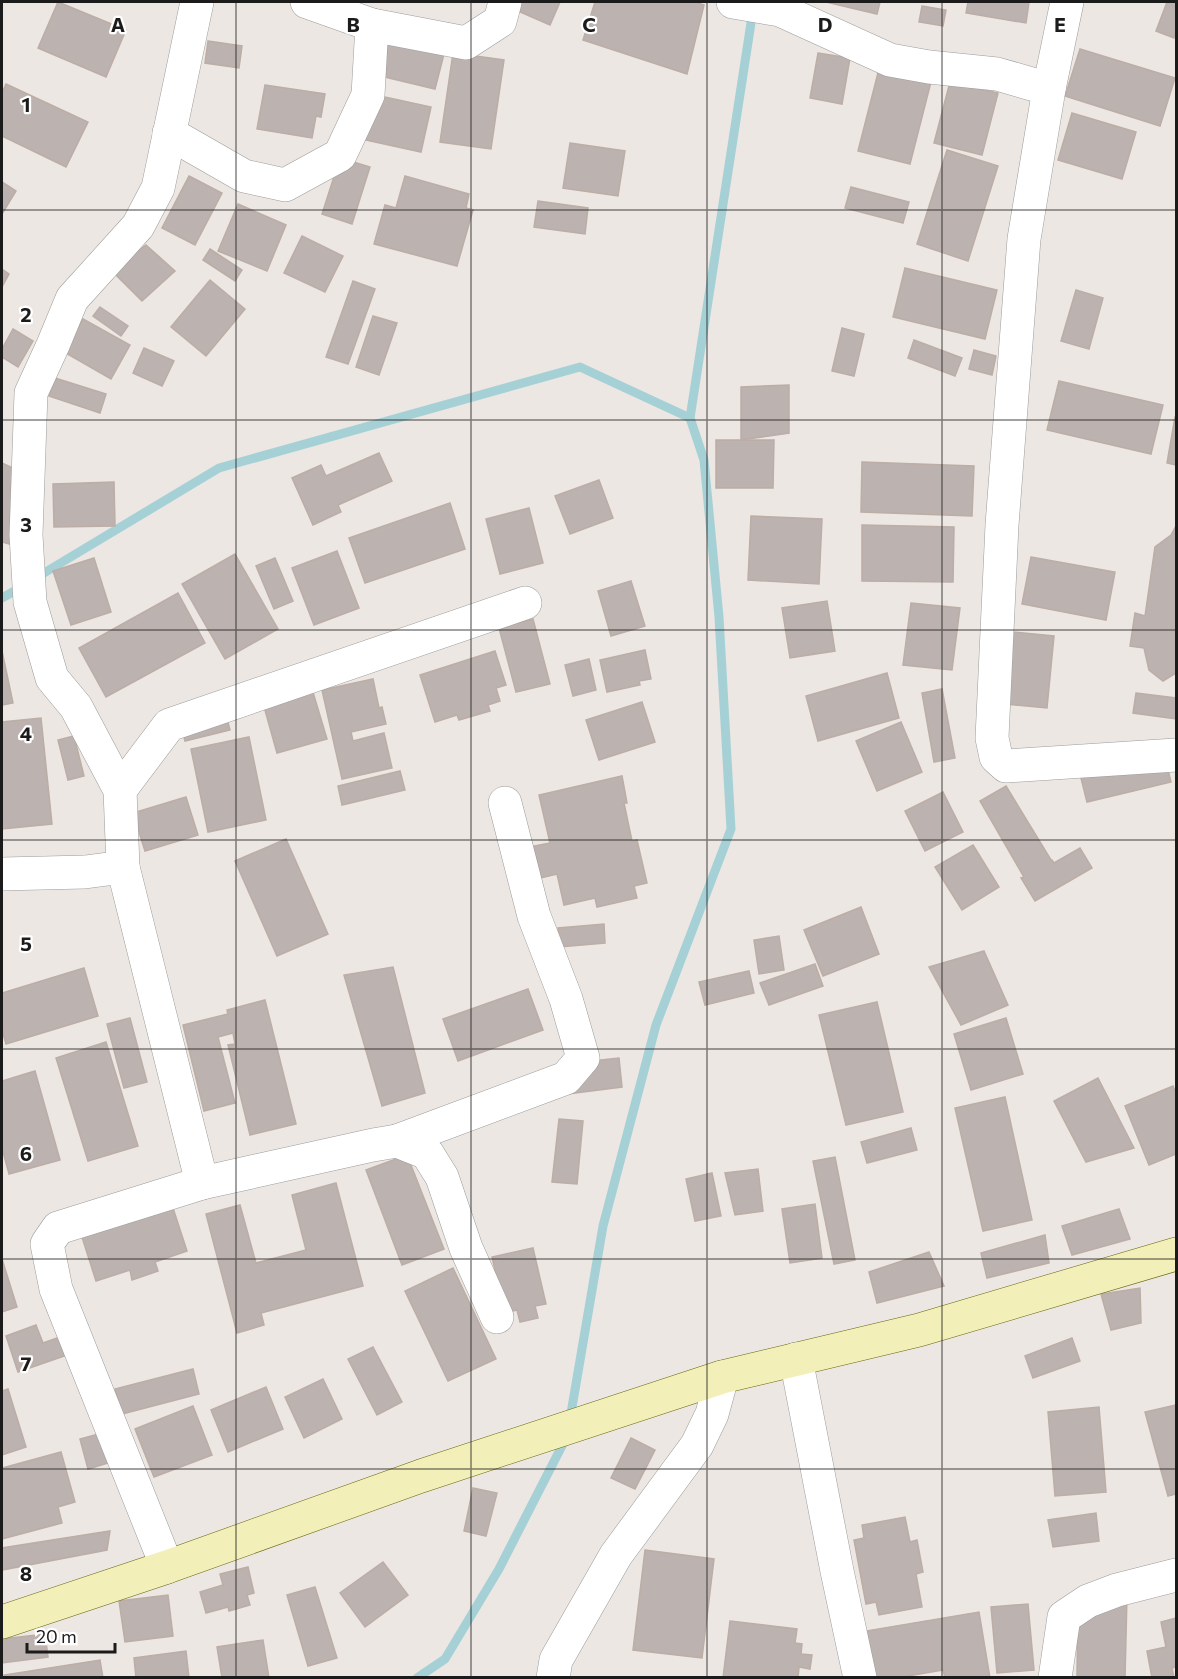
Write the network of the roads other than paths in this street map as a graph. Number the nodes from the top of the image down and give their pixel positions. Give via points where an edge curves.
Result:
1 (197, 2) edge
2 (307, 2) edge
3 (505, 2) edge
4 (733, 2) edge
5 (1067, 2) edge
6 (372, 25) junction
7 (1049, 89) junction
8 (169, 133) junction
9 (525, 603) dead end
10 (1176, 755) edge
11 (120, 790) junction
12 (505, 803) dead end
13 (123, 867) junction
14 (2, 874) edge
15 (397, 1142) junction
16 (202, 1184) junction
17 (1176, 1254) edge
18 (497, 1317) dead end
19 (796, 1359) junction
20 (722, 1377) junction
21 (167, 1567) junction
22 (1176, 1575) edge
23 (2, 1622) edge
24 (553, 1677) edge
25 (860, 1677) edge
26 (1055, 1677) edge

1 - 8 street
2 - 6 street
3 - 6 street via 500,21 466,43
4 - 7 street via 780,10 890,60 997,74
5 - 7 street
6 - 8 street via 368,95 340,155 285,185 244,176
7 - 10 street via 1024,239 1002,525 993,738 996,756 1006,766
8 - 11 street via 158,188 138,226 72,299 31,393 26,535 30,602 52,678 76,706
9 - 11 street via 169,725
11 - 13 street
12 - 15 street via 534,916 566,999 583,1058 566,1078
13 - 14 street
13 - 16 street
15 - 16 street
15 - 18 street via 427,1153 442,1177 466,1248
16 - 21 street via 58,1228 47,1244 56,1289
17 - 19 main road via 919,1329
19 - 20 main road
19 - 25 street
20 - 21 main road via 421,1476
20 - 24 street via 712,1414 697,1445 616,1555 556,1660
21 - 23 main road
22 - 26 street via 1098,1597 1064,1617

